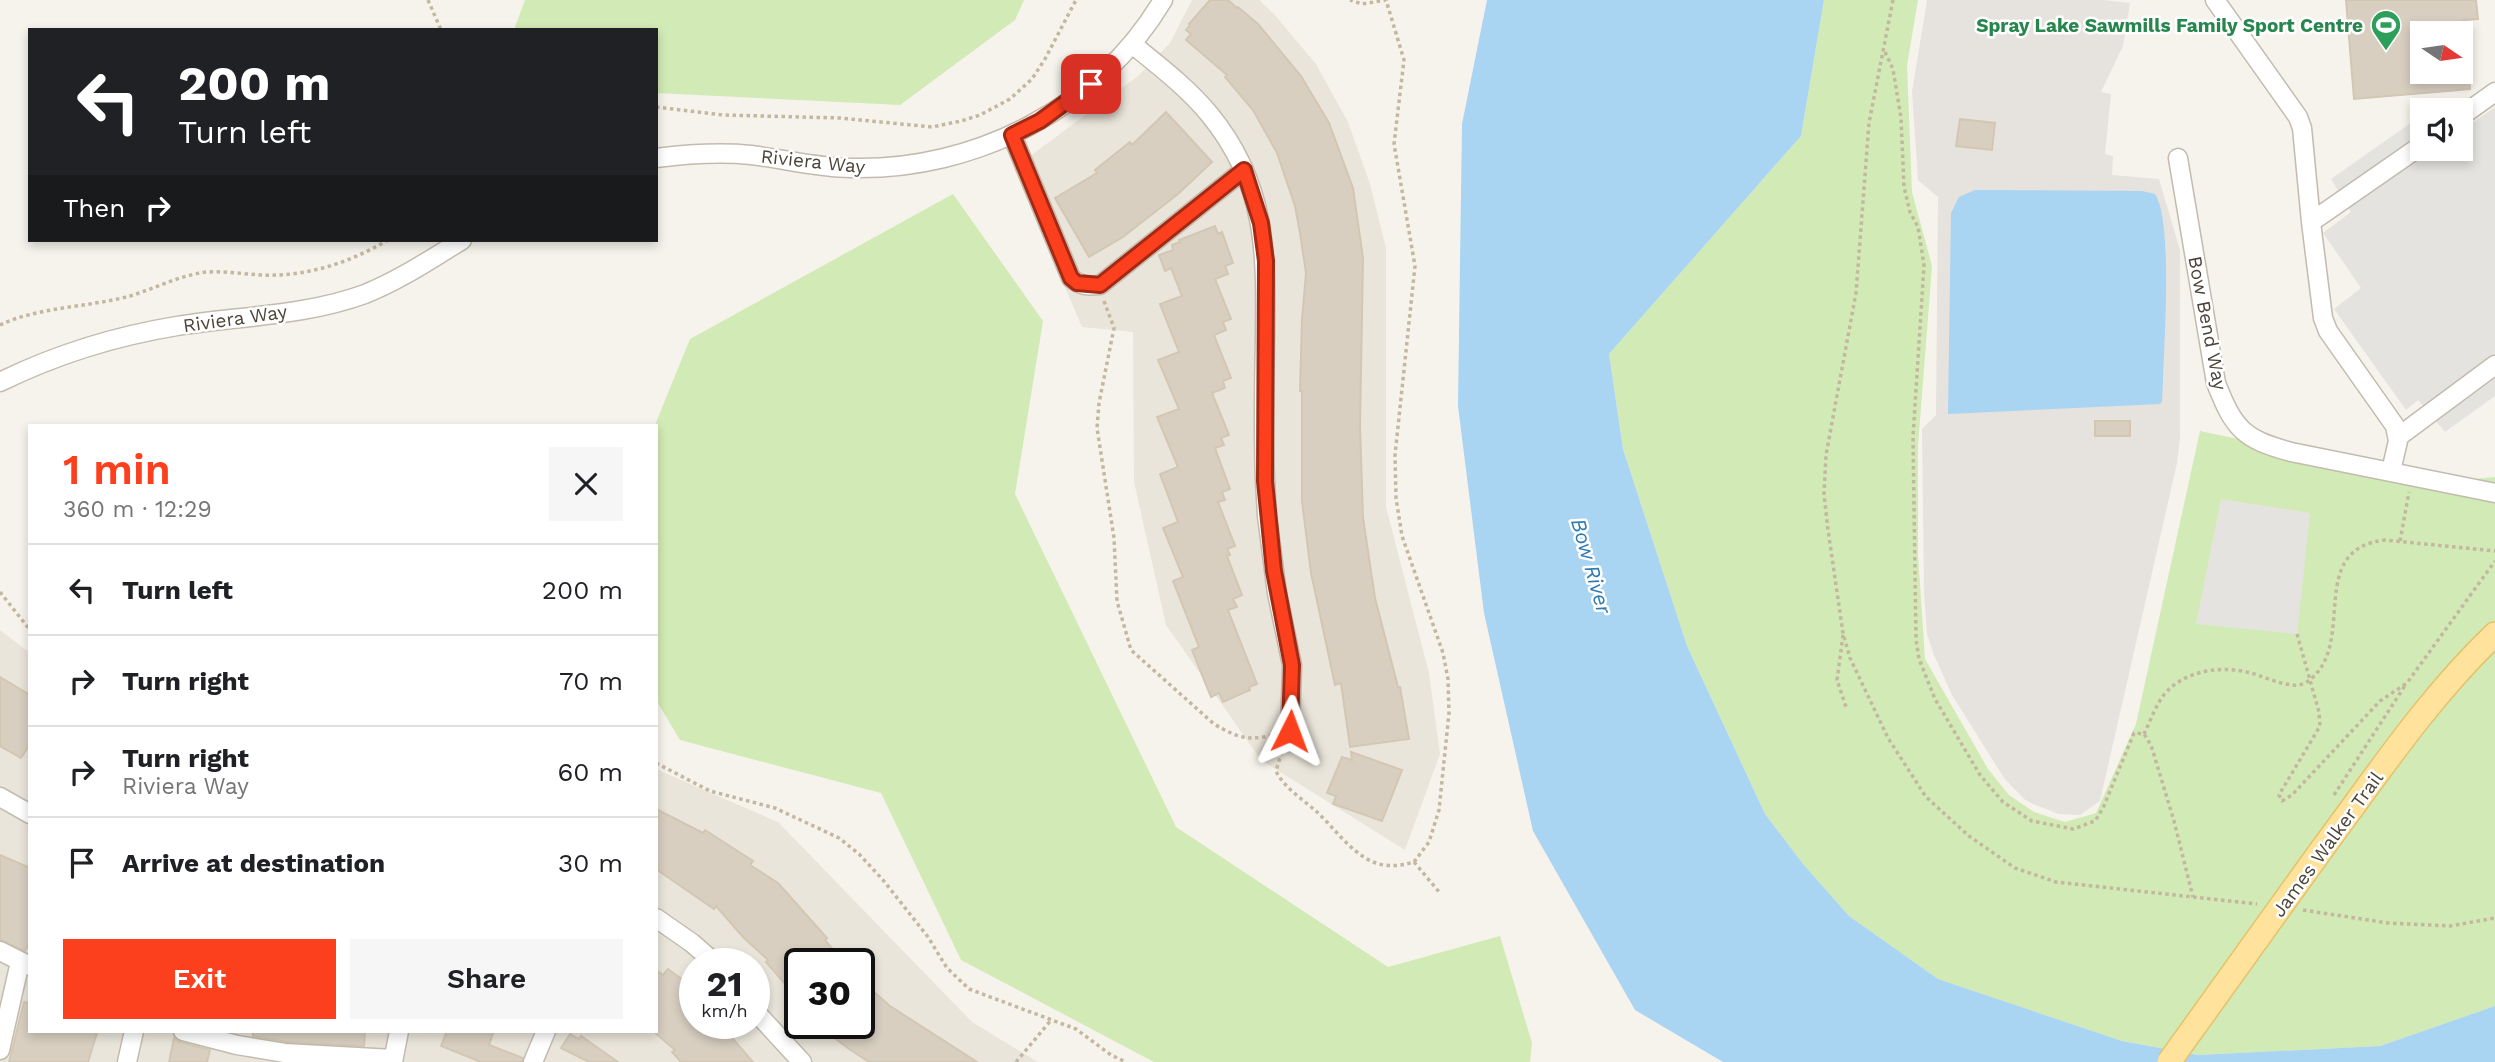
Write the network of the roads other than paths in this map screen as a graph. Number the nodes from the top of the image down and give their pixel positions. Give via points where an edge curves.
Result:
1 (1163, 0) edge
2 (2215, 0) edge
3 (1132, 44) junction
4 (2495, 92) edge
5 (2473, 108) edge
6 (1012, 135) junction
7 (2410, 153) edge
8 (658, 158) edge
9 (2178, 158) dead end
10 (1244, 170) junction
11 (2311, 222) junction
12 (459, 242) edge
13 (2495, 365) edge
14 (0, 382) edge
15 (2398, 437) junction
16 (2391, 471) junction
17 (2495, 494) edge
18 (2495, 634) edge
19 (1290, 731) road end
20 (0, 797) edge
21 (28, 813) edge
22 (658, 919) edge
23 (698, 948) edge
24 (0, 951) edge
25 (25, 964) edge
26 (770, 1027) edge
27 (134, 1033) edge
28 (189, 1033) edge
29 (399, 1033) edge
30 (545, 1033) edge
31 (0, 1050) edge
32 (257, 1055) edge
33 (393, 1061) edge
34 (127, 1062) edge
35 (533, 1062) edge
36 (802, 1062) edge
37 (2169, 1062) edge

1 - 3 street, Riviera Way
2 - 11 street via 2298,117
3 - 6 street, Riviera Way via 1069,102
3 - 10 street via 1211,116
4 - 5 street
6 - 8 street, Riviera Way via 954,157 889,167 829,167 716,153
6 - 10 street via 1077,283 1100,285
7 - 11 street
9 - 16 street, Bow Bend Way via 2216,383 2227,412 2241,431 2262,444
10 - 19 street via 1261,223 1266,261 1265,481 1274,571 1292,665
11 - 15 street via 2328,331 2390,417
12 - 14 street, Riviera Way via 398,279 363,294 284,313 122,338
13 - 15 street
15 - 16 street
16 - 17 street, Bow Bend Way
18 - 37 main road, James Walker Trail, bridge via 2424,711
20 - 21 street
22 - 23 street
24 - 25 street
25 - 31 street
26 - 36 street
27 - 34 street
28 - 32 street
29 - 33 street
30 - 35 street
32 - 33 street

